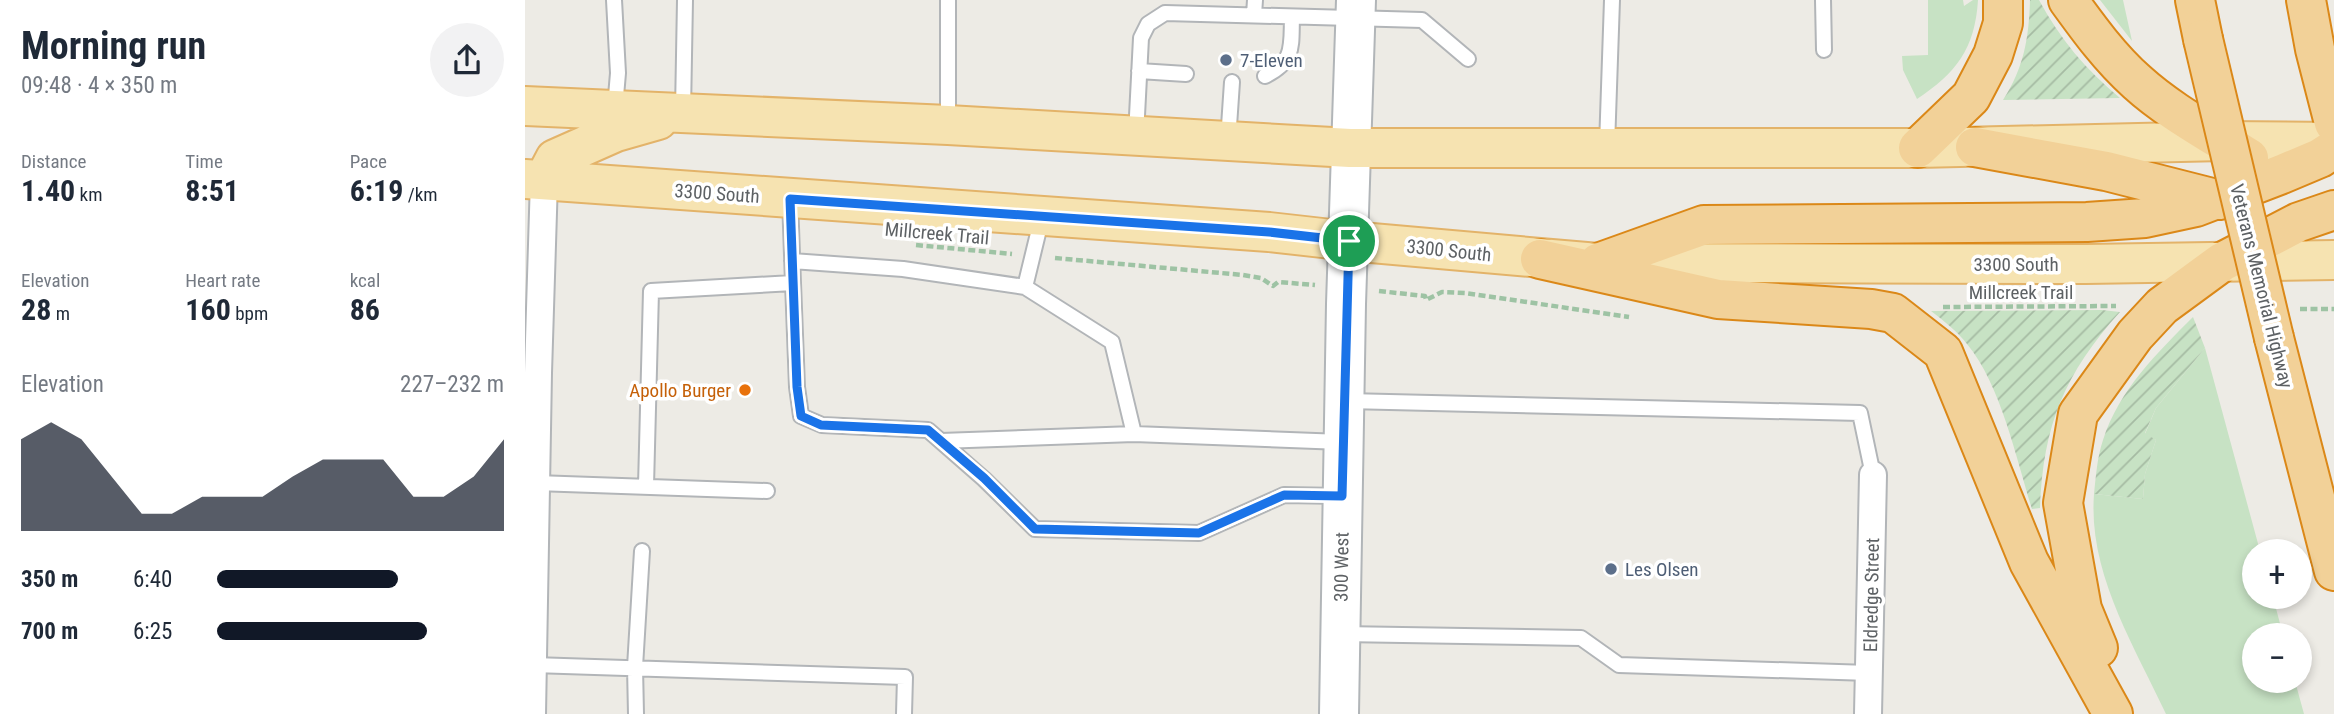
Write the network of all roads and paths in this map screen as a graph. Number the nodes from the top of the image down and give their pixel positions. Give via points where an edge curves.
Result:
1 (614, 0) edge
2 (685, 0) edge
3 (948, 0) edge
4 (1255, 0) edge
5 (1612, 0) edge
6 (1823, 0) edge
7 (2003, 0) edge
8 (2068, 0) edge
9 (2195, 0) edge
10 (2306, 0) edge
11 (1356, 9) edge
12 (1254, 15) junction
13 (1292, 17) junction
14 (1824, 50) dead end
15 (1468, 59) dead end
16 (1139, 71) junction
17 (1186, 74) dead end
18 (1265, 76) dead end
19 (1232, 82) dead end
20 (525, 106) edge
21 (615, 108) junction
22 (683, 112) junction
23 (2334, 123) edge
24 (948, 125) junction
25 (1136, 136) junction
26 (2223, 141) junction
27 (1228, 142) junction
28 (2334, 142) edge
29 (1975, 147) junction
30 (1350, 148) junction
31 (1918, 148) junction
32 (1607, 149) junction
33 (2334, 149) edge
34 (2282, 174) junction
35 (534, 179) edge
36 (2334, 193) edge
37 (790, 199) junction
38 (2216, 199) junction
39 (2334, 209) edge
40 (1042, 215) junction
41 (2299, 222) junction
42 (2334, 239) edge
43 (1349, 241) junction
44 (912, 245) dead end
45 (1033, 256) junction
46 (1540, 259) junction
47 (2334, 260) edge
48 (792, 261) junction
49 (2222, 262) junction
50 (1598, 263) junction
51 (1278, 282) dead end
52 (793, 283) junction
53 (1025, 287) junction
54 (2123, 305) dead end
55 (1933, 307) dead end
56 (531, 373) edge
57 (1345, 401) junction
58 (1134, 434) junction
59 (941, 441) junction
60 (1343, 443) junction
61 (1873, 475) joint
62 (536, 483) junction
63 (646, 486) junction
64 (767, 491) dead end
65 (1342, 496) junction
66 (642, 551) dead end
67 (2334, 571) edge
68 (530, 604) edge
69 (1340, 634) junction
70 (533, 665) junction
71 (635, 667) junction
72 (1869, 673) junction
73 (532, 714) edge
74 (636, 714) edge
75 (904, 714) edge
76 (1339, 714) edge
77 (1868, 714) edge
78 (2113, 714) edge
79 (2127, 714) edge

1 - 21 lane
2 - 22 lane
3 - 24 lane
4 - 12 lane
5 - 32 lane
6 - 14 lane
7 - 31 highway via 2003,23 1993,55 1971,97
8 - 26 highway via 2102,46 2137,82
9 - 67 highway, Veterans Memorial Highway, bridge
10 - 23 highway
11 - 13 lane
11 - 15 lane via 1422,20
11 - 30 main road, 300 West
12 - 13 lane
12 - 16 lane via 1165,13 1148,24 1141,38
13 - 18 lane via 1291,53 1280,68
16 - 17 lane
16 - 25 lane
19 - 27 lane
20 - 21 main road
21 - 22 main road
22 - 24 main road
22 - 35 main road via 616,132 555,159
24 - 25 main road
25 - 27 main road
26 - 28 main road
26 - 29 main road
26 - 34 highway
27 - 30 main road
29 - 31 main road
29 - 38 highway via 2106,171
30 - 32 main road
30 - 43 main road, 300 West
31 - 32 main road
33 - 34 highway
34 - 36 highway
34 - 38 highway
35 - 37 main road, 3300 South
35 - 56 street
37 - 40 main road, 3300 South
37 - 48 lane
38 - 41 highway
38 - 50 highway via 2170,214 2087,222 1704,225
39 - 41 highway
40 - 43 main road, 3300 South
40 - 45 lane
41 - 42 highway
41 - 49 highway
43 - 46 main road, 3300 South
43 - 57 main road, 300 West
44 - 45 path, Millcreek Trail
45 - 51 path, Millcreek Trail via 1243,275 1273,286
45 - 53 lane
46 - 50 main road, 3300 South
46 - 78 highway via 1718,299 1871,309 1904,320 1943,352 2029,562
47 - 49 main road, 3300 South
48 - 52 lane
48 - 53 lane
49 - 50 main road, 3300 South
49 - 79 highway via 2162,306 2135,335 2078,414 2063,503 2082,609
52 - 59 lane via 801,416 821,425 928,430
52 - 63 lane via 651,291
53 - 58 lane via 1112,342
54 - 55 path, Millcreek Trail
56 - 62 street
57 - 60 main road, 300 West
57 - 61 lane via 1860,413
58 - 59 lane
58 - 60 lane
59 - 65 lane via 1035,529 1199,533 1284,495
60 - 65 main road, 300 West
61 - 72 street, Eldredge Street
62 - 63 lane
62 - 68 street
63 - 64 lane
65 - 69 main road, 300 West
66 - 71 lane
68 - 70 street
69 - 72 lane via 1581,638 1619,665
69 - 76 main road, 300 West
70 - 71 lane
70 - 73 street
71 - 74 lane
71 - 75 lane via 905,677
72 - 77 street, Eldredge Street

